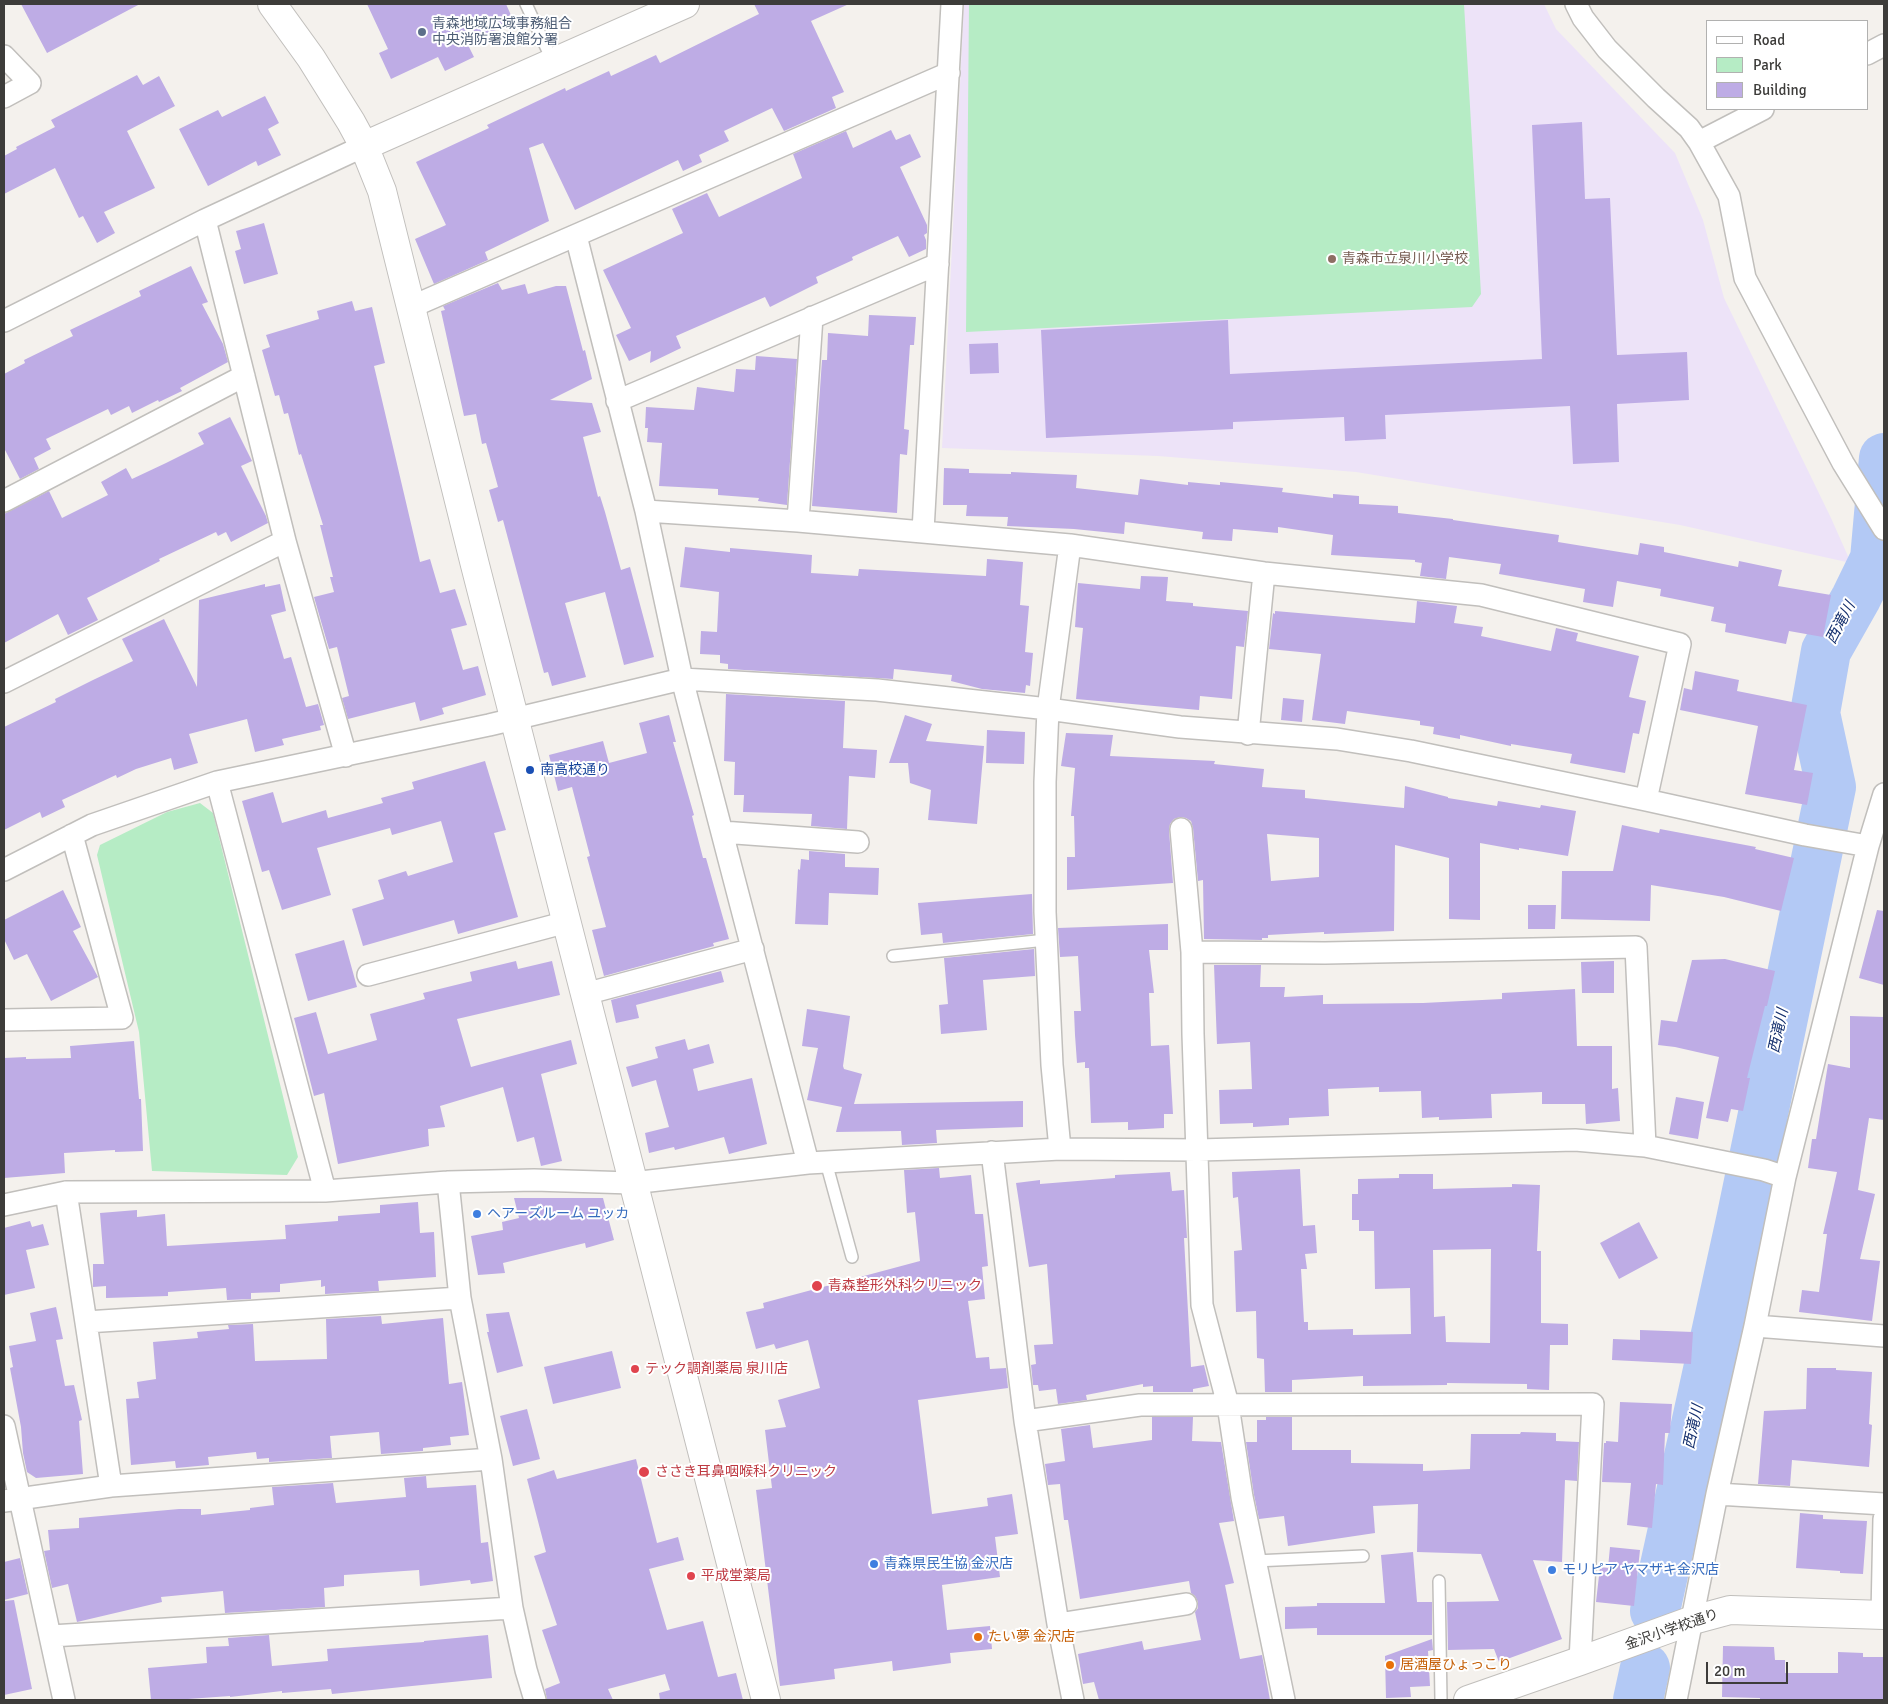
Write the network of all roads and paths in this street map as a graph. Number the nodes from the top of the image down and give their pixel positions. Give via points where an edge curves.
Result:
1 (272, 4) edge
2 (526, 4) edge
3 (952, 4) edge
4 (1576, 4) edge
5 (679, 5) edge
6 (1884, 45) edge
7 (1868, 53) edge
8 (4, 56) edge
9 (553, 62) junction
10 (949, 73) junction
11 (4, 97) edge
12 (1761, 110) edge
13 (1699, 142) junction
14 (364, 146) junction
15 (205, 220) junction
16 (576, 236) junction
17 (938, 264) junction
18 (411, 307) junction
19 (812, 317) junction
20 (4, 321) edge
21 (244, 376) junction
22 (617, 401) junction
23 (4, 501) edge
24 (646, 511) junction
25 (798, 521) junction
26 (1884, 529) edge
27 (923, 531) junction
28 (284, 540) junction
29 (1070, 545) junction
30 (1264, 572) junction
31 (682, 679) junction
32 (4, 682) edge
33 (1048, 709) junction
34 (514, 719) junction
35 (1248, 734) junction
36 (346, 756) junction
37 (217, 782) junction
38 (1884, 794) edge
39 (1646, 800) junction
40 (1181, 828) dead end
41 (722, 832) junction
42 (72, 835) junction
43 (858, 842) dead end
44 (1868, 846) junction
45 (4, 870) edge
46 (567, 922) junction
47 (1046, 940) junction
48 (753, 949) junction
49 (1192, 952) junction
50 (893, 956) dead end
51 (368, 974) dead end
52 (585, 994) junction
53 (4, 1020) edge
54 (1645, 1146) junction
55 (1060, 1149) junction
56 (1198, 1150) junction
57 (992, 1152) junction
58 (817, 1162) junction
59 (1785, 1177) junction
60 (448, 1182) junction
61 (632, 1183) junction
62 (325, 1191) junction
63 (66, 1192) junction
64 (4, 1205) edge
65 (852, 1257) dead end
66 (460, 1298) junction
67 (86, 1322) junction
68 (1755, 1326) junction
69 (1884, 1336) edge
70 (1228, 1405) junction
71 (1025, 1422) junction
72 (4, 1426) edge
73 (491, 1459) junction
74 (111, 1486) junction
75 (1717, 1494) junction
76 (12, 1499) edge
77 (1884, 1504) edge
78 (1884, 1519) edge
79 (1363, 1556) dead end
80 (1255, 1561) junction
81 (1439, 1581) dead end
82 (1186, 1604) dead end
83 (512, 1608) junction
84 (1883, 1615) edge
85 (1693, 1620) junction
86 (1058, 1624) junction
87 (50, 1636) junction
88 (1580, 1662) junction
89 (64, 1700) edge
90 (535, 1700) edge
91 (766, 1700) edge
92 (1073, 1700) edge
93 (1284, 1700) edge
94 (1442, 1700) edge
95 (1468, 1700) edge
96 (1676, 1700) edge

1 - 14 street via 311,58
2 - 9 lane
3 - 10 street
4 - 13 street via 1607,49
5 - 9 street
6 - 7 street
8 - 11 street via 30,83
9 - 14 street
10 - 16 street
10 - 17 street
12 - 13 street
13 - 26 street via 1728,196 1745,278 1843,464
14 - 15 street
14 - 18 street via 382,191
15 - 20 street
15 - 21 street
16 - 18 street
16 - 22 street
17 - 19 street
17 - 27 street
18 - 34 street
19 - 22 street
19 - 25 street
21 - 23 street
21 - 28 street
22 - 24 street
24 - 25 street
24 - 31 street
25 - 27 street
27 - 29 street
28 - 32 street
28 - 36 street
29 - 30 street
29 - 33 street
30 - 35 street
30 - 39 street via 1481,595 1680,644
31 - 33 street via 877,690
31 - 34 street
31 - 41 street
33 - 35 street
33 - 47 street
34 - 36 street
34 - 46 street
35 - 39 street via 1337,739
36 - 37 street
37 - 42 street via 92,825
37 - 62 street
38 - 44 street
39 - 44 street
40 - 49 street
41 - 43 street
41 - 48 street
42 - 45 street
42 - 53 street via 122,1018
44 - 59 street
46 - 51 street
46 - 52 street
47 - 50 lane
47 - 55 street
48 - 52 street
48 - 58 street
49 - 54 street via 1636,947
49 - 56 street
52 - 61 street
54 - 56 street via 1575,1140
54 - 59 street
55 - 56 street
55 - 57 street
56 - 70 street via 1202,1305
57 - 58 street
57 - 71 street
58 - 61 street
58 - 65 lane
59 - 68 street
60 - 61 street
60 - 62 street
60 - 66 street
61 - 91 street
62 - 63 street
63 - 64 street
63 - 67 street
66 - 67 street
66 - 73 street
67 - 74 street
68 - 69 street
68 - 75 street
70 - 71 street via 1140,1405
70 - 80 street
70 - 88 street via 1593,1404
71 - 86 street
72 - 76 street
73 - 74 street
73 - 83 street
74 - 76 street
75 - 77 street
75 - 85 street
76 - 87 street
78 - 84 street
79 - 80 lane
80 - 93 street
81 - 94 lane
82 - 86 street
83 - 87 street
83 - 90 street
84 - 85 street, 金沢小学校通り via 1730,1610
85 - 88 street, 金沢小学校通り
85 - 96 street
86 - 92 street
87 - 89 street
88 - 95 street, 金沢小学校通り

